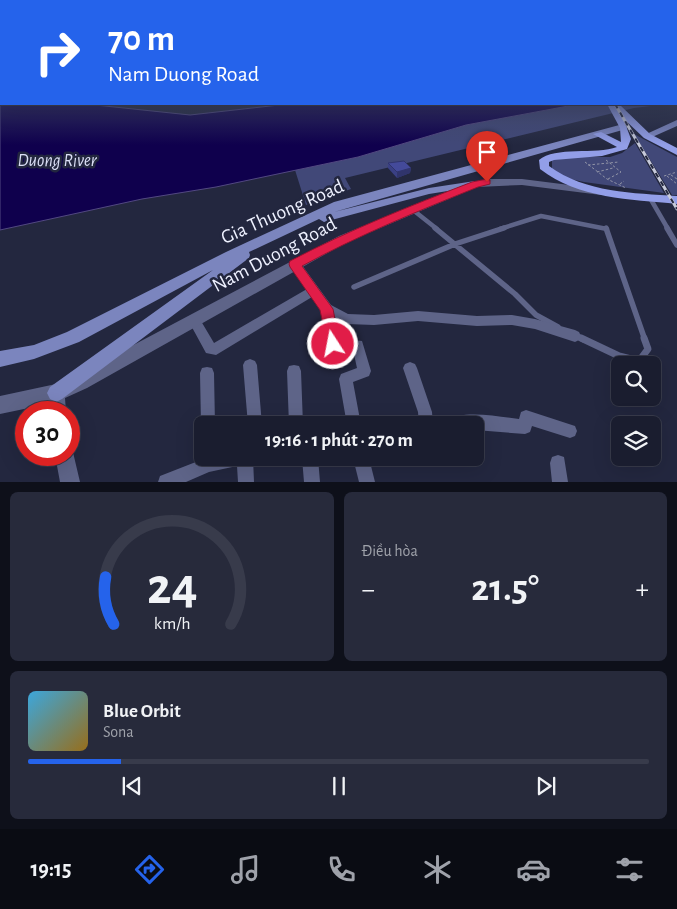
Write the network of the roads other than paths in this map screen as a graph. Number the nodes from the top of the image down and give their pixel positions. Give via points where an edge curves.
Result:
1 (612, 105) edge
2 (617, 105) edge
3 (677, 123) edge
4 (623, 127) junction
5 (598, 134) junction
6 (647, 136) junction
7 (624, 147) junction
8 (677, 152) edge
9 (475, 184) junction
10 (609, 193) junction
11 (650, 197) junction
12 (677, 200) edge
13 (413, 210) junction
14 (287, 227) junction
15 (272, 234) junction
16 (454, 244) junction
17 (677, 246) edge
18 (295, 264) junction
19 (354, 287) dead end
20 (315, 290) junction
21 (327, 309) junction
22 (194, 320) junction
23 (575, 336) junction
24 (0, 359) edge
25 (250, 365) dead end
26 (410, 368) dead end
27 (294, 371) dead end
28 (206, 372) dead end
29 (56, 393) junction
30 (56, 401) edge
31 (0, 405) edge
32 (208, 416) edge
33 (254, 416) edge
34 (296, 416) edge
35 (352, 416) edge
36 (425, 416) edge
37 (484, 423) edge
38 (570, 431) dead end
39 (558, 463) dead end
40 (67, 466) edge
41 (199, 466) edge
42 (245, 466) edge
43 (311, 466) edge
44 (363, 466) edge
45 (70, 482) edge
46 (166, 482) edge
47 (246, 482) edge
48 (312, 482) edge
49 (367, 482) edge
50 (560, 482) edge

1 - 4 main road
2 - 6 main road
3 - 6 main road
4 - 5 main road, Gia Thuong Road
4 - 7 main road via 627,142
5 - 7 main road
5 - 14 main road, Gia Thuong Road via 346,202
6 - 8 main road
7 - 10 main road via 610,154 563,154 549,157 543,163 557,178
9 - 10 street, Nam Duong Road via 514,182
9 - 13 street, Nam Duong Road
9 - 14 main road via 414,195
10 - 11 main road
11 - 12 main road
11 - 17 lane
13 - 16 lane
13 - 18 street, Nam Duong Road via 343,239
14 - 15 main road, Gia Thuong Road
15 - 24 main road, Gia Thuong Road via 73,337 34,352
15 - 29 main road
16 - 19 lane
16 - 23 lane via 515,294 536,316
16 - 23 lane via 541,216 606,228 648,349 639,361 619,356
18 - 20 street
18 - 22 street, Nam Duong Road
20 - 21 street
20 - 22 street via 216,349 211,349
21 - 23 street via 347,320 418,316 512,320
21 - 35 street via 333,344 358,345 364,372 346,379
22 - 29 street, Nam Duong Road
25 - 33 street
26 - 36 street
27 - 34 street
28 - 32 street
29 - 30 street
29 - 31 street, Nam Duong Road
37 - 38 street via 525,427 526,417
39 - 50 street
40 - 45 street
41 - 46 street
42 - 47 street
43 - 48 street
44 - 49 street

